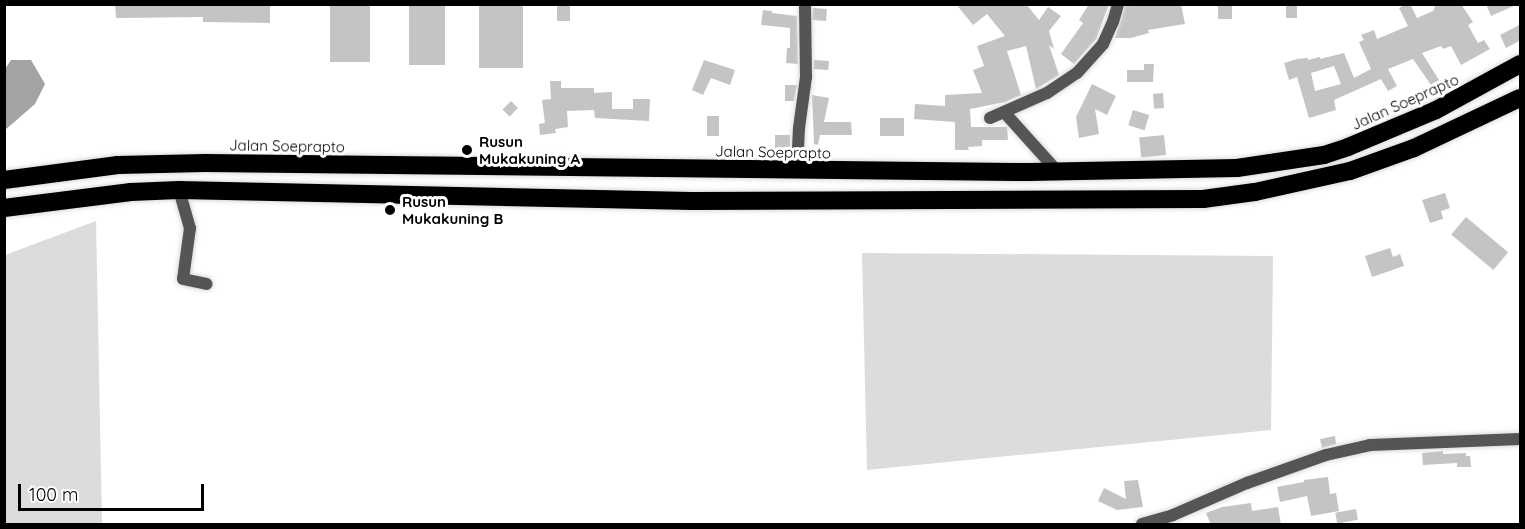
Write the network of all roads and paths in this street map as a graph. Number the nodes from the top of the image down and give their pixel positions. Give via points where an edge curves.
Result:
1 (805, 4) edge
2 (1118, 4) edge
3 (1521, 64) edge
4 (1521, 98) edge
5 (1004, 112) junction
6 (990, 118) dead end
7 (797, 170) junction
8 (1058, 172) junction
9 (4, 180) edge
10 (179, 190) junction
11 (4, 208) edge
12 (206, 284) dead end
13 (1521, 439) edge
14 (1142, 525) edge

1 - 7 street via 806,77
2 - 5 street via 1103,44 1077,73 1047,93
3 - 8 highway, Jalan Soeprapto via 1401,126 1324,154 1237,168
4 - 10 highway via 1414,148 1350,171 1203,199 738,201
5 - 6 street
5 - 8 street
7 - 8 highway, Jalan Soeprapto
7 - 9 highway, Jalan Soeprapto via 206,163 118,165
10 - 11 highway
10 - 12 street via 190,228 183,279
13 - 14 street via 1370,445 1326,455

